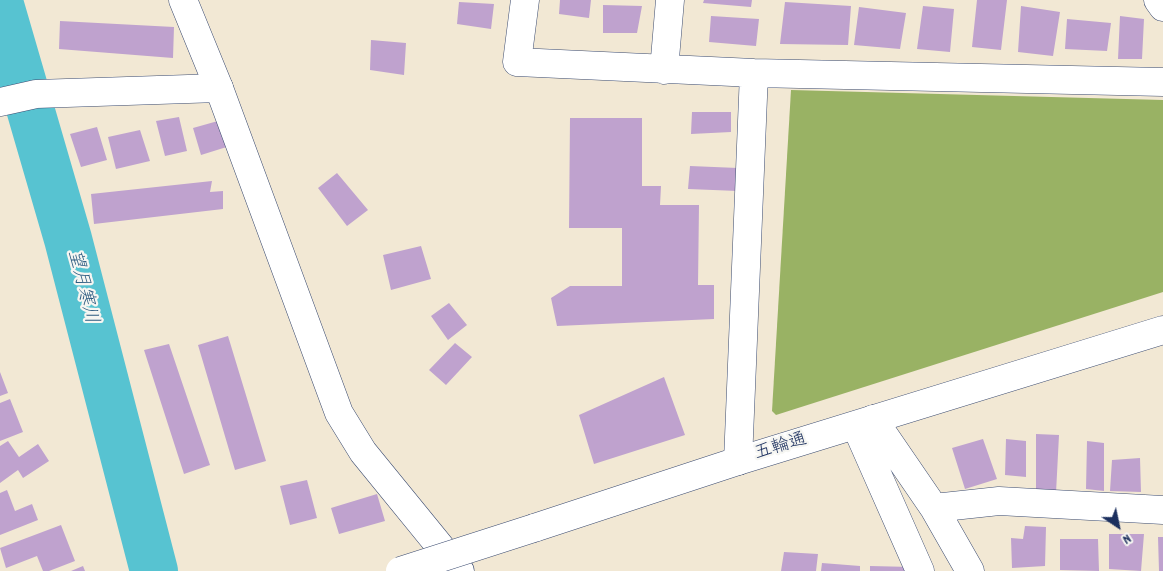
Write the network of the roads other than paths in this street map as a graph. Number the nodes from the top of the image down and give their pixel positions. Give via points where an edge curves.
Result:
1 (183, 0) edge
2 (525, 0) edge
3 (670, 0) edge
4 (1158, 0) edge
5 (1163, 7) edge
6 (664, 70) junction
7 (754, 73) junction
8 (1163, 82) edge
9 (219, 88) junction
10 (5, 102) edge
11 (1163, 330) edge
12 (864, 423) junction
13 (738, 461) junction
14 (934, 508) junction
15 (1163, 510) edge
16 (400, 571) edge
17 (460, 571) edge
18 (920, 571) edge
19 (970, 571) edge

1 - 9 street
2 - 6 street via 517,62
3 - 6 street
4 - 5 street
6 - 7 street
7 - 8 street
7 - 13 street
9 - 10 street via 36,94
9 - 17 street via 339,413 363,452
11 - 12 street, 五輪通
12 - 13 street, 五輪通
12 - 14 street
12 - 18 street
13 - 16 street, 五輪通, bridge
14 - 15 street via 999,501
14 - 19 street

